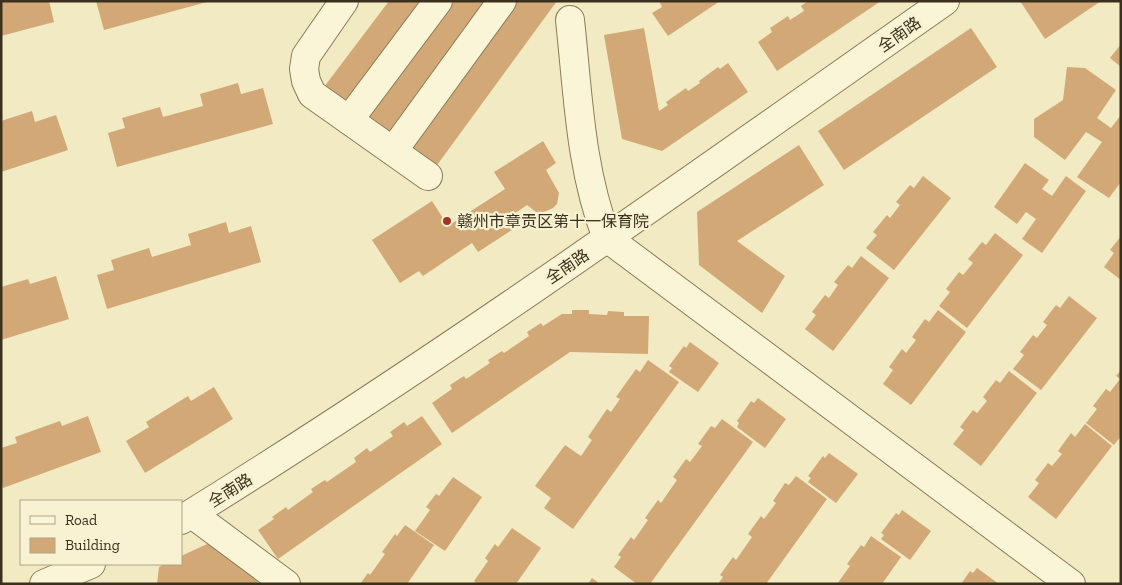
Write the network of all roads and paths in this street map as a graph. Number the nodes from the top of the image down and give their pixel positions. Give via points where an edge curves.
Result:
1 (344, 1) edge
2 (438, 1) edge
3 (502, 1) edge
4 (945, 1) edge
5 (570, 20) dead end
6 (349, 120) junction
7 (393, 151) junction
8 (428, 176) dead end
9 (607, 238) junction
10 (187, 517) edge
11 (89, 565) edge
12 (44, 584) edge
13 (286, 584) edge
14 (1071, 584) edge

1 - 6 street via 306,56 304,69 312,94
2 - 6 street
3 - 7 street
4 - 9 street, 全南路
5 - 9 street via 586,164
6 - 7 street
7 - 8 street
9 - 10 street, 全南路 via 360,406
9 - 14 street
10 - 13 street
11 - 12 street

